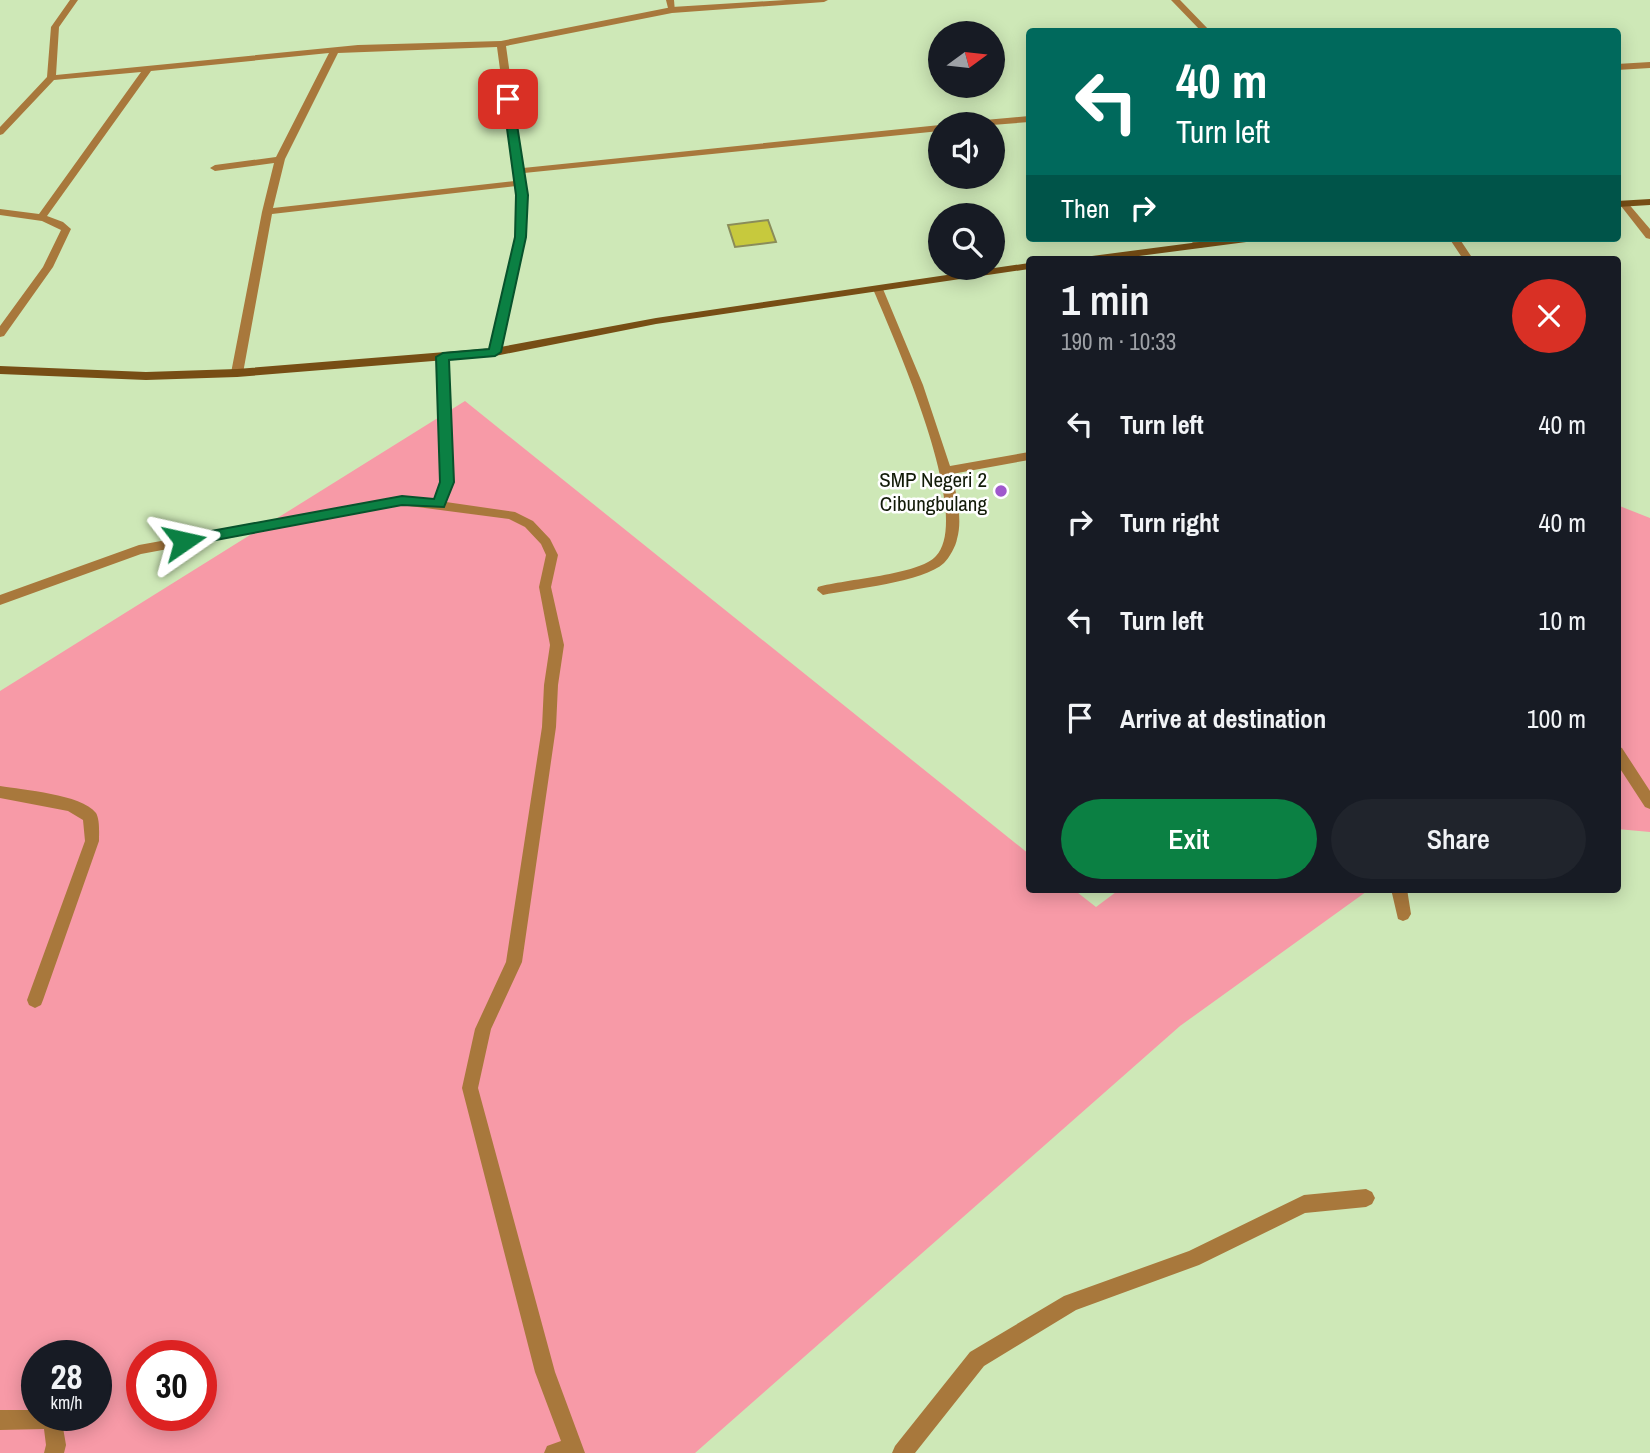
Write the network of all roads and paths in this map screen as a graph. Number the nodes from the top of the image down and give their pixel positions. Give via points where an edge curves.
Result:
1 (74, 0) edge
2 (824, 0) edge
3 (1175, 0) edge
4 (671, 5) edge
5 (1203, 28) edge
6 (501, 44) junction
7 (335, 50) junction
8 (1650, 65) edge
9 (1621, 67) edge
10 (147, 70) junction
11 (51, 78) junction
12 (1026, 119) edge
13 (1005, 121) edge
14 (928, 129) edge
15 (0, 132) edge
16 (280, 159) junction
17 (215, 168) dead end
18 (519, 172) junction
19 (520, 183) junction
20 (1650, 202) edge
21 (1621, 204) edge
22 (1621, 205) edge
23 (0, 212) edge
24 (267, 212) junction
25 (41, 218) junction
26 (1650, 236) edge
27 (1198, 242) edge
28 (1228, 242) edge
29 (1203, 246) junction
30 (1160, 255) edge
31 (1026, 266) edge
32 (878, 289) junction
33 (0, 334) edge
34 (495, 352) junction
35 (443, 357) junction
36 (0, 369) edge
37 (237, 373) junction
38 (1026, 457) edge
39 (944, 471) junction
40 (439, 504) junction
41 (823, 590) dead end
42 (0, 600) edge
43 (1621, 758) edge
44 (0, 792) edge
45 (1650, 803) edge
46 (1400, 893) edge
47 (1403, 914) dead end
48 (35, 1000) dead end
49 (1366, 1198) dead end
50 (0, 1420) edge
51 (567, 1451) edge
52 (54, 1453) edge
53 (902, 1453) edge

1 - 11 street via 55,27
2 - 4 street
3 - 5 street
4 - 6 street
6 - 7 street
6 - 18 street
7 - 10 street
7 - 16 street
8 - 9 street
10 - 11 street
10 - 25 street
11 - 15 street
12 - 13 street
14 - 18 street
16 - 17 street
16 - 24 street
18 - 19 street
19 - 24 street
19 - 34 street via 520,237
20 - 21 street
22 - 26 street
23 - 25 street
24 - 37 street
25 - 33 street via 59,223 64,236 48,267
27 - 29 street
28 - 29 street
29 - 30 street
31 - 32 street
32 - 34 street via 656,321
32 - 39 street via 921,392
34 - 35 street
35 - 37 street
35 - 40 street via 447,482
36 - 37 street via 146,376
38 - 39 street
39 - 41 street via 954,535 950,550 939,562
40 - 42 street via 402,500 139,550
40 - 51 street via 511,516 529,524 552,555 545,587 557,645 514,962 483,1029 470,1088
43 - 45 street
44 - 48 street via 71,805 90,817 92,841
46 - 47 street
49 - 53 street via 1304,1204 1193,1259 1072,1303 977,1359
50 - 52 street via 53,1419

